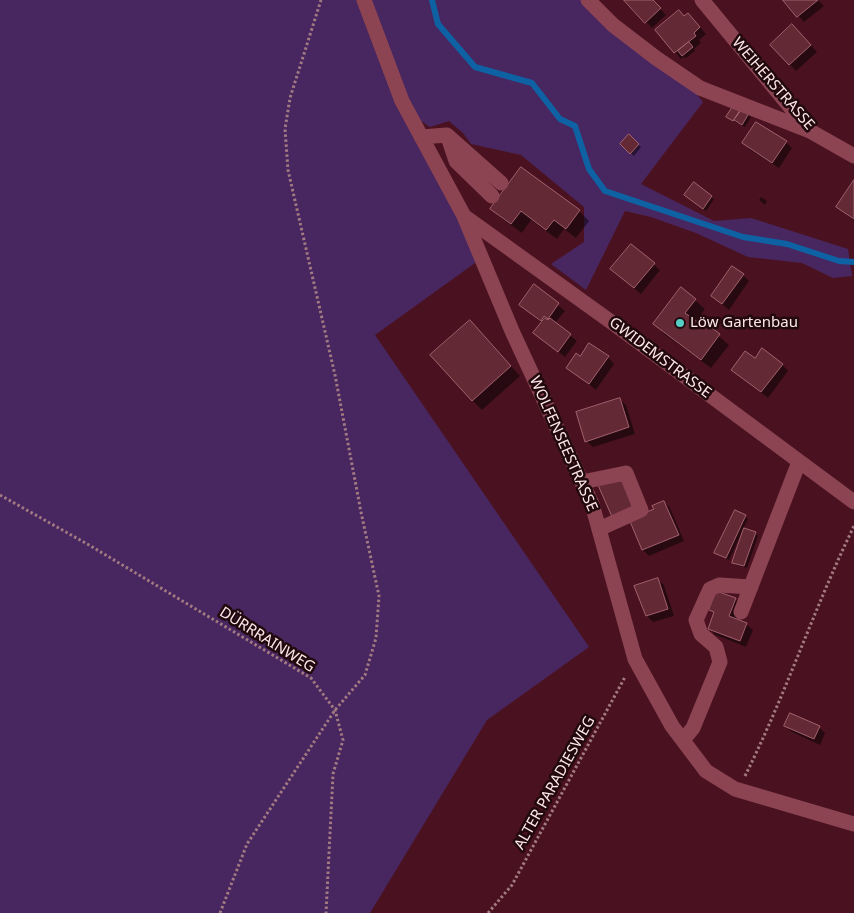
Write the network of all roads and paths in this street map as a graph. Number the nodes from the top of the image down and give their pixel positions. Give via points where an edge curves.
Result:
1 (321, 0) edge
2 (364, 0) edge
3 (588, 0) edge
4 (702, 0) edge
5 (810, 131) junction
6 (447, 136) junction
7 (421, 137) junction
8 (854, 156) edge
9 (501, 183) dead end
10 (492, 196) dead end
11 (464, 216) junction
12 (799, 462) junction
13 (582, 482) junction
14 (0, 495) edge
15 (854, 502) edge
16 (854, 526) edge
17 (599, 529) junction
18 (751, 587) junction
19 (741, 612) dead end
20 (635, 659) junction
21 (335, 710) junction
22 (683, 740) junction
23 (738, 790) junction
24 (854, 824) edge
25 (220, 913) edge
26 (326, 913) edge
27 (488, 913) edge

1 - 21 path via 290,98 285,129 288,170 335,375 379,596 376,638 366,675
2 - 7 street, WOLFENSEESTRASSE via 402,101
3 - 5 street via 613,25 700,88
4 - 5 street, WEIHERSTRASSE
5 - 8 street, WEIHERSTRASSE
6 - 7 street
6 - 9 street
6 - 10 street via 456,161
7 - 11 street, WOLFENSEESTRASSE
11 - 12 street, GWIDEMSTRASSE
11 - 13 street, WOLFENSEESTRASSE via 512,331
12 - 15 street, GWIDEMSTRASSE
12 - 18 street
13 - 17 street, WOLFENSEESTRASSE
13 - 17 street via 626,473 641,510
14 - 21 path, DÜRRRAINWEG via 311,678
16 - 23 path
17 - 20 street, WOLFENSEESTRASSE
18 - 19 street
18 - 22 street via 719,585 710,589 696,620 701,634 716,647 720,662 693,728
20 - 22 street, WOLFENSEESTRASSE
20 - 27 path, ALTER PARADIESWEG via 512,885
21 - 25 path via 248,844
21 - 26 path, DÜRRRAINWEG via 343,740 333,774
22 - 23 street, WOLFENSEESTRASSE via 706,771
23 - 24 street, WOLFENSEESTRASSE

